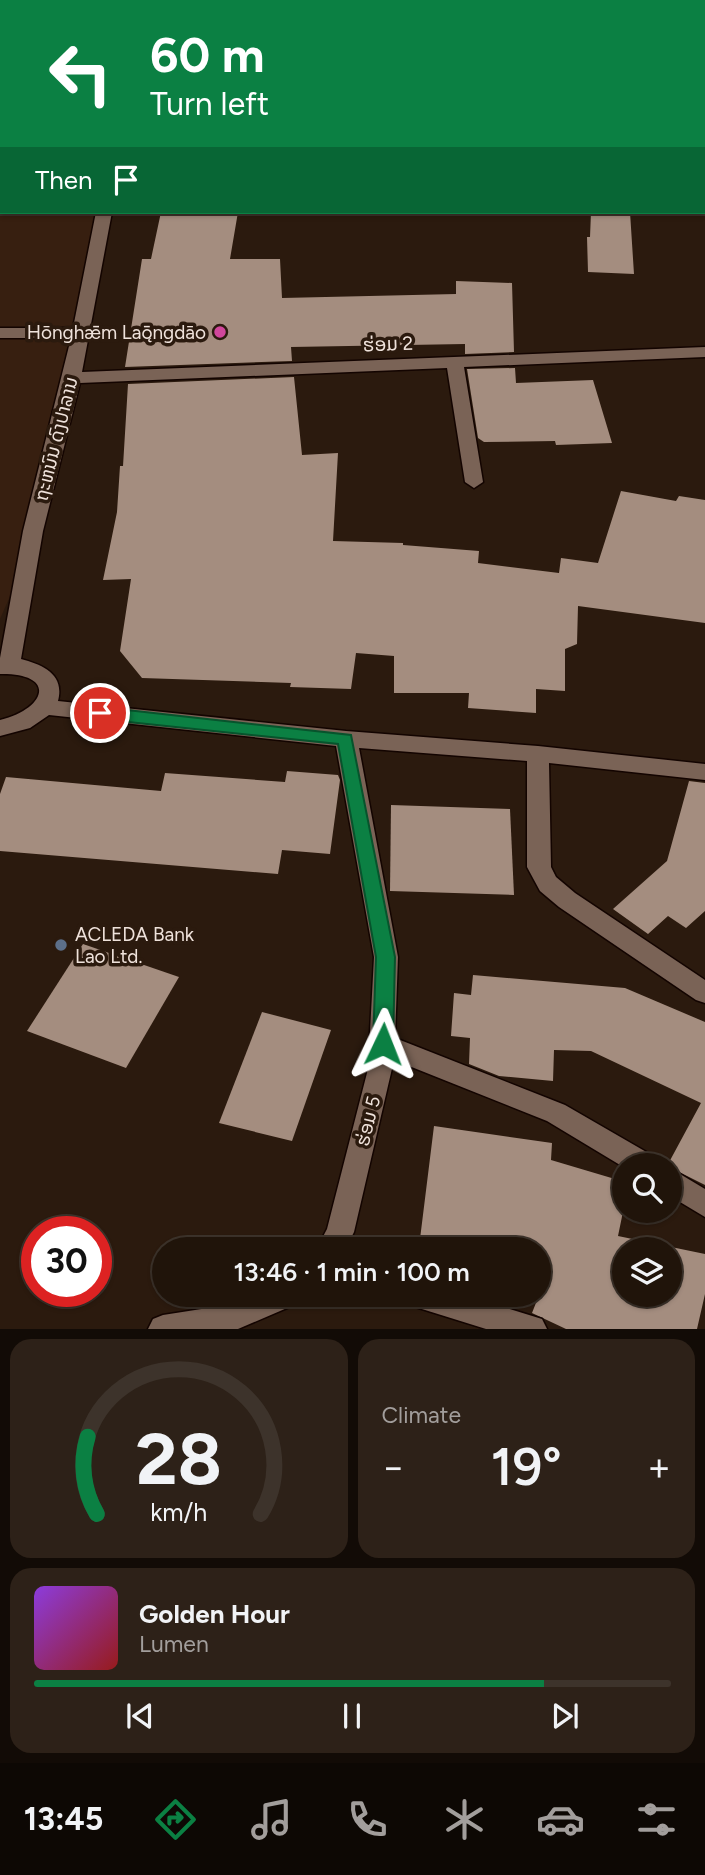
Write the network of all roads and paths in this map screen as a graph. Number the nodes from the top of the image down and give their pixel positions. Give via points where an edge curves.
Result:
1 (104, 214) edge
2 (80, 332) junction
3 (0, 333) edge
4 (705, 352) edge
5 (455, 362) junction
6 (72, 378) junction
7 (474, 482) dead end
8 (5, 667) edge
9 (46, 708) junction
10 (0, 728) edge
11 (346, 739) junction
12 (538, 754) junction
13 (705, 772) edge
14 (705, 993) edge
15 (383, 1044) junction
16 (623, 1153) edge
17 (682, 1188) edge
18 (705, 1204) edge
19 (337, 1237) edge
20 (262, 1307) edge
21 (459, 1307) edge
22 (230, 1324) edge
23 (163, 1329) edge
24 (532, 1329) edge

1 - 2 street, ຖະຫນົນ ດົງປາລານ
2 - 3 street
2 - 6 street, ຖະຫນົນ ດົງປາລານ
4 - 5 street, ຮ່ອມ 2
5 - 6 street, ຮ່ອມ 2
5 - 7 street
6 - 8 street, ຖະຫນົນ ດົງປາລານ
8 - 9 street via 33,670 47,682 51,690
9 - 10 street via 26,723
9 - 11 street
11 - 12 street
11 - 15 street, ຮ່ອມ 5 via 386,957
12 - 13 street
12 - 14 street via 539,867 548,884
15 - 16 street via 556,1113
15 - 19 street, ຮ່ອມ 5 via 381,1069
17 - 18 street
20 - 22 street
21 - 24 street
22 - 23 street

